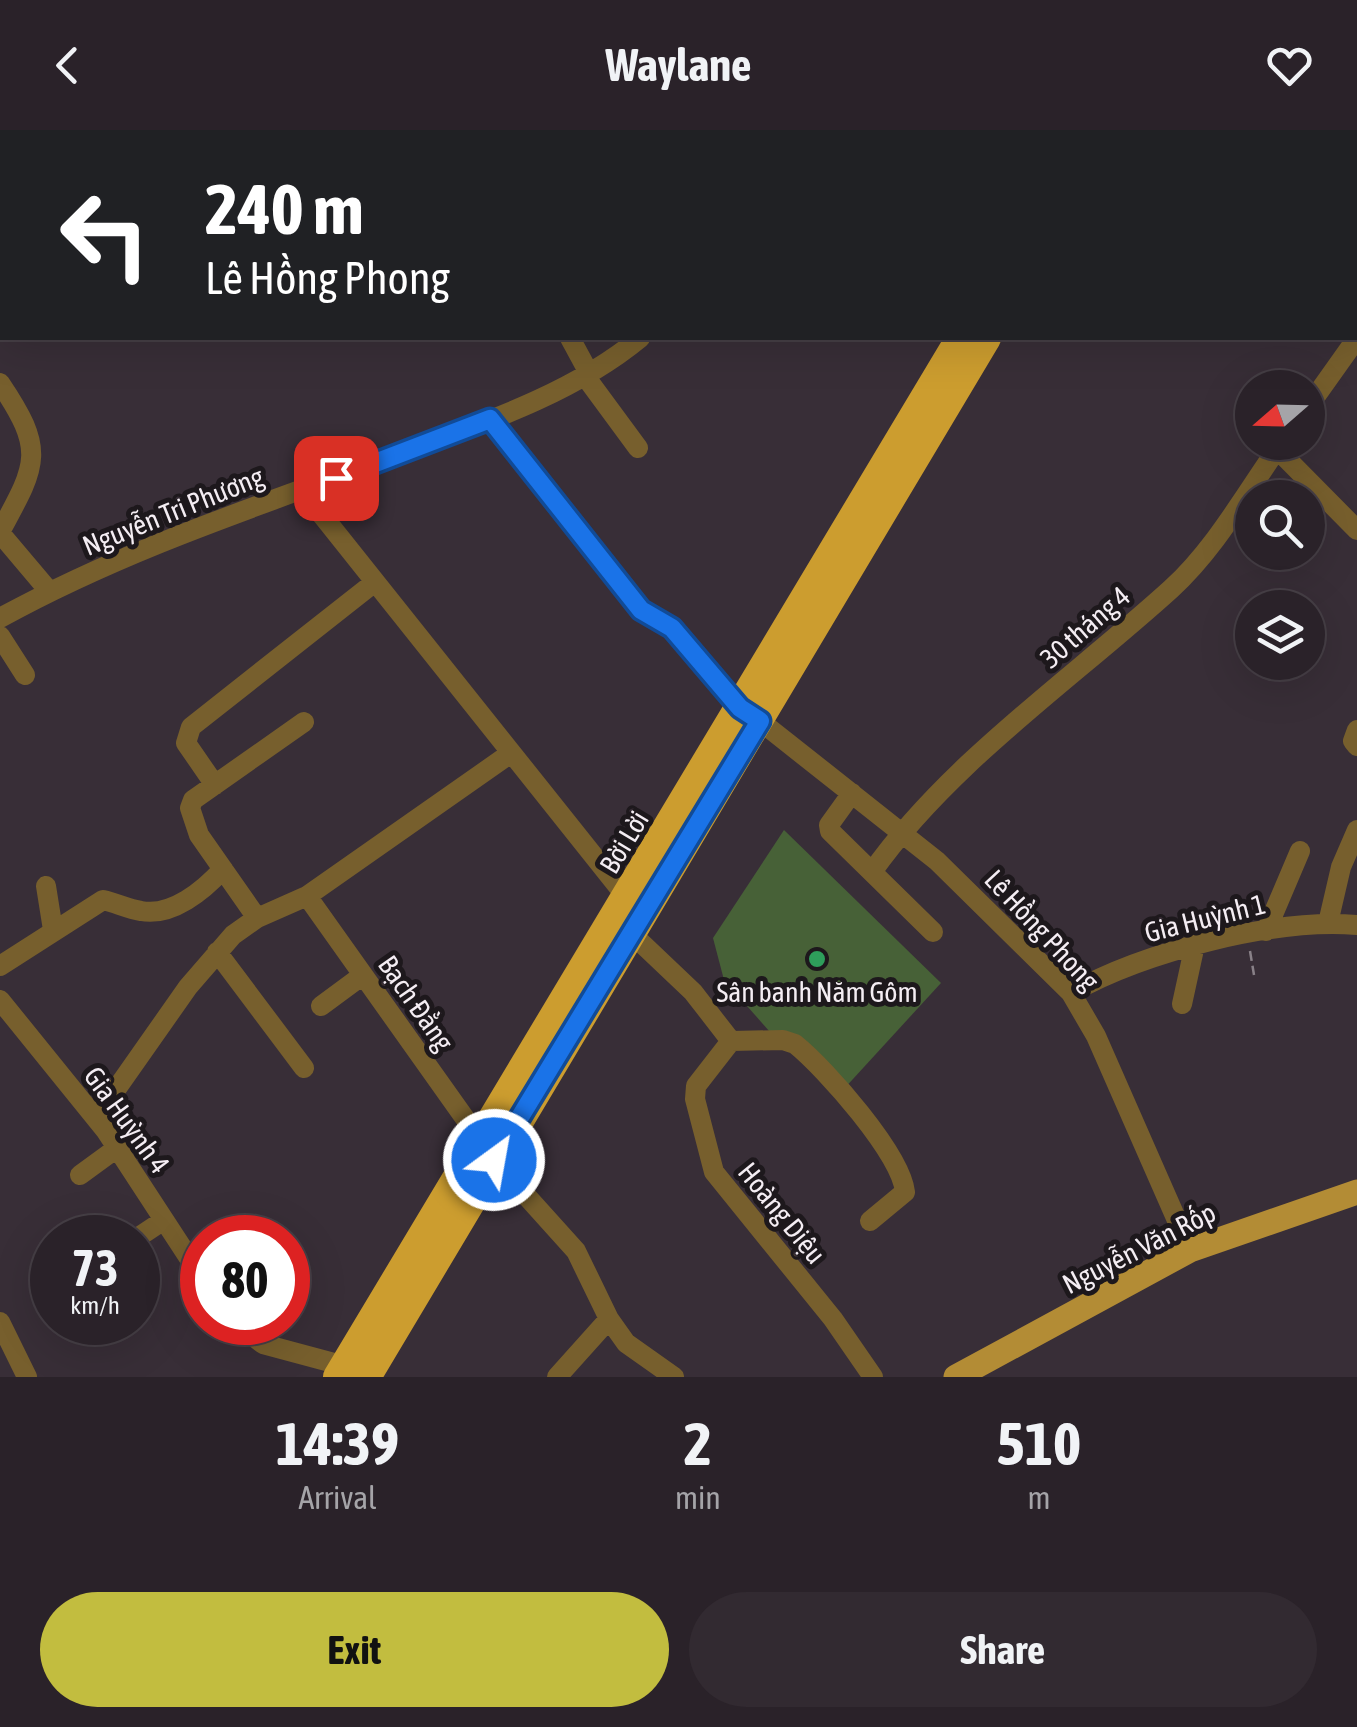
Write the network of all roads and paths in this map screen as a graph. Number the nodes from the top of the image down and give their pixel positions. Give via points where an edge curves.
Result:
1 (571, 340) edge
2 (637, 340) edge
3 (959, 340) edge
4 (985, 340) edge
5 (1356, 340) edge
6 (588, 376) junction
7 (0, 383) edge
8 (1325, 383) edge
9 (490, 419) junction
10 (638, 448) dead end
11 (1271, 460) edge
12 (1292, 460) edge
13 (302, 490) junction
14 (1357, 530) edge
15 (2, 536) edge
16 (375, 582) junction
17 (49, 590) junction
18 (0, 618) edge
19 (0, 636) edge
20 (26, 675) dead end
21 (750, 715) junction
22 (304, 722) dead end
23 (1357, 730) edge
24 (1357, 746) edge
25 (512, 753) junction
26 (215, 784) junction
27 (852, 793) junction
28 (1357, 830) edge
29 (900, 832) junction
30 (1300, 851) dead end
31 (223, 869) junction
32 (872, 872) junction
33 (46, 886) dead end
34 (306, 896) junction
35 (628, 899) junction
36 (258, 918) junction
37 (1328, 923) junction
38 (1357, 926) edge
39 (53, 930) junction
40 (1266, 930) junction
41 (933, 932) dead end
42 (634, 935) junction
43 (1244, 936) junction
44 (1194, 949) junction
45 (217, 952) junction
46 (0, 966) edge
47 (363, 975) junction
48 (1254, 975) dead end
49 (1071, 993) junction
50 (0, 1000) edge
51 (1182, 1004) dead end
52 (321, 1006) dead end
53 (730, 1041) junction
54 (304, 1068) dead end
55 (96, 1118) junction
56 (117, 1148) junction
57 (488, 1151) junction
58 (80, 1175) dead end
59 (1357, 1192) edge
60 (164, 1220) junction
61 (870, 1221) dead end
62 (160, 1223) edge
63 (180, 1244) edge
64 (1190, 1250) junction
65 (609, 1319) junction
66 (0, 1322) edge
67 (5, 1344) edge
68 (266, 1345) edge
69 (350, 1373) edge
70 (27, 1377) edge
71 (557, 1377) edge
72 (674, 1377) edge
73 (872, 1377) edge
74 (956, 1377) edge

1 - 6 street
2 - 6 street, Nguyễn Tri Phương
3 - 21 highway, Bời Lời
4 - 21 highway, Bời Lời
5 - 8 street
6 - 9 street, Nguyễn Tri Phương
6 - 10 street
7 - 15 street via 33,450
9 - 13 street, Nguyễn Tri Phương
9 - 21 street, Lê Hồng Phong via 641,610 672,628
11 - 29 street, 30 tháng 4 via 1174,586
12 - 14 street
13 - 16 street
13 - 17 street, Nguyễn Tri Phương
15 - 17 street
16 - 25 street
16 - 26 street via 191,727 186,743
17 - 18 street, Nguyễn Tri Phương
19 - 20 street
21 - 27 street, Lê Hồng Phong
21 - 35 highway, Bời Lời
21 - 42 highway, Bời Lời
22 - 26 street
23 - 24 street
25 - 34 street
25 - 35 street
26 - 31 street via 190,808
27 - 29 street, Lê Hồng Phong
27 - 32 street via 830,831
28 - 37 street
29 - 32 street, 30 tháng 4
29 - 49 street, Lê Hồng Phong
30 - 40 street
31 - 36 street
31 - 39 street via 166,910 142,912 103,900
32 - 41 street
33 - 39 street
34 - 36 street
34 - 47 street, Bạch Đằng
35 - 57 highway, Bời Lời
36 - 45 street
37 - 38 street, Gia Huỳnh 1
37 - 40 street, Gia Huỳnh 1
39 - 46 street
40 - 43 street, Gia Huỳnh 1
42 - 53 street
42 - 57 highway, Bời Lời
43 - 44 street, Gia Huỳnh 1
43 - 48 path
44 - 49 street, Gia Huỳnh 1 via 1142,960
44 - 51 street
45 - 54 street
45 - 55 street
47 - 52 street
47 - 57 street, Bạch Đằng
49 - 64 street, Lê Hồng Phong
50 - 55 street, Gia Huỳnh 4
53 - 61 street via 795,1044 880,1141 905,1192
53 - 73 street, Hoàng Diệu via 696,1086 714,1172
55 - 56 street, Gia Huỳnh 4
56 - 58 street
56 - 60 street, Gia Huỳnh 4
57 - 65 street, Bạch Đằng via 576,1250
57 - 69 highway, Bời Lời
59 - 64 main road, Nguyễn Văn Rốp
60 - 62 street
60 - 63 street, Gia Huỳnh 4
64 - 74 main road, Nguyễn Văn Rốp
65 - 71 street
65 - 72 street, Bạch Đằng via 626,1343
66 - 67 street
67 - 70 street
68 - 69 street

